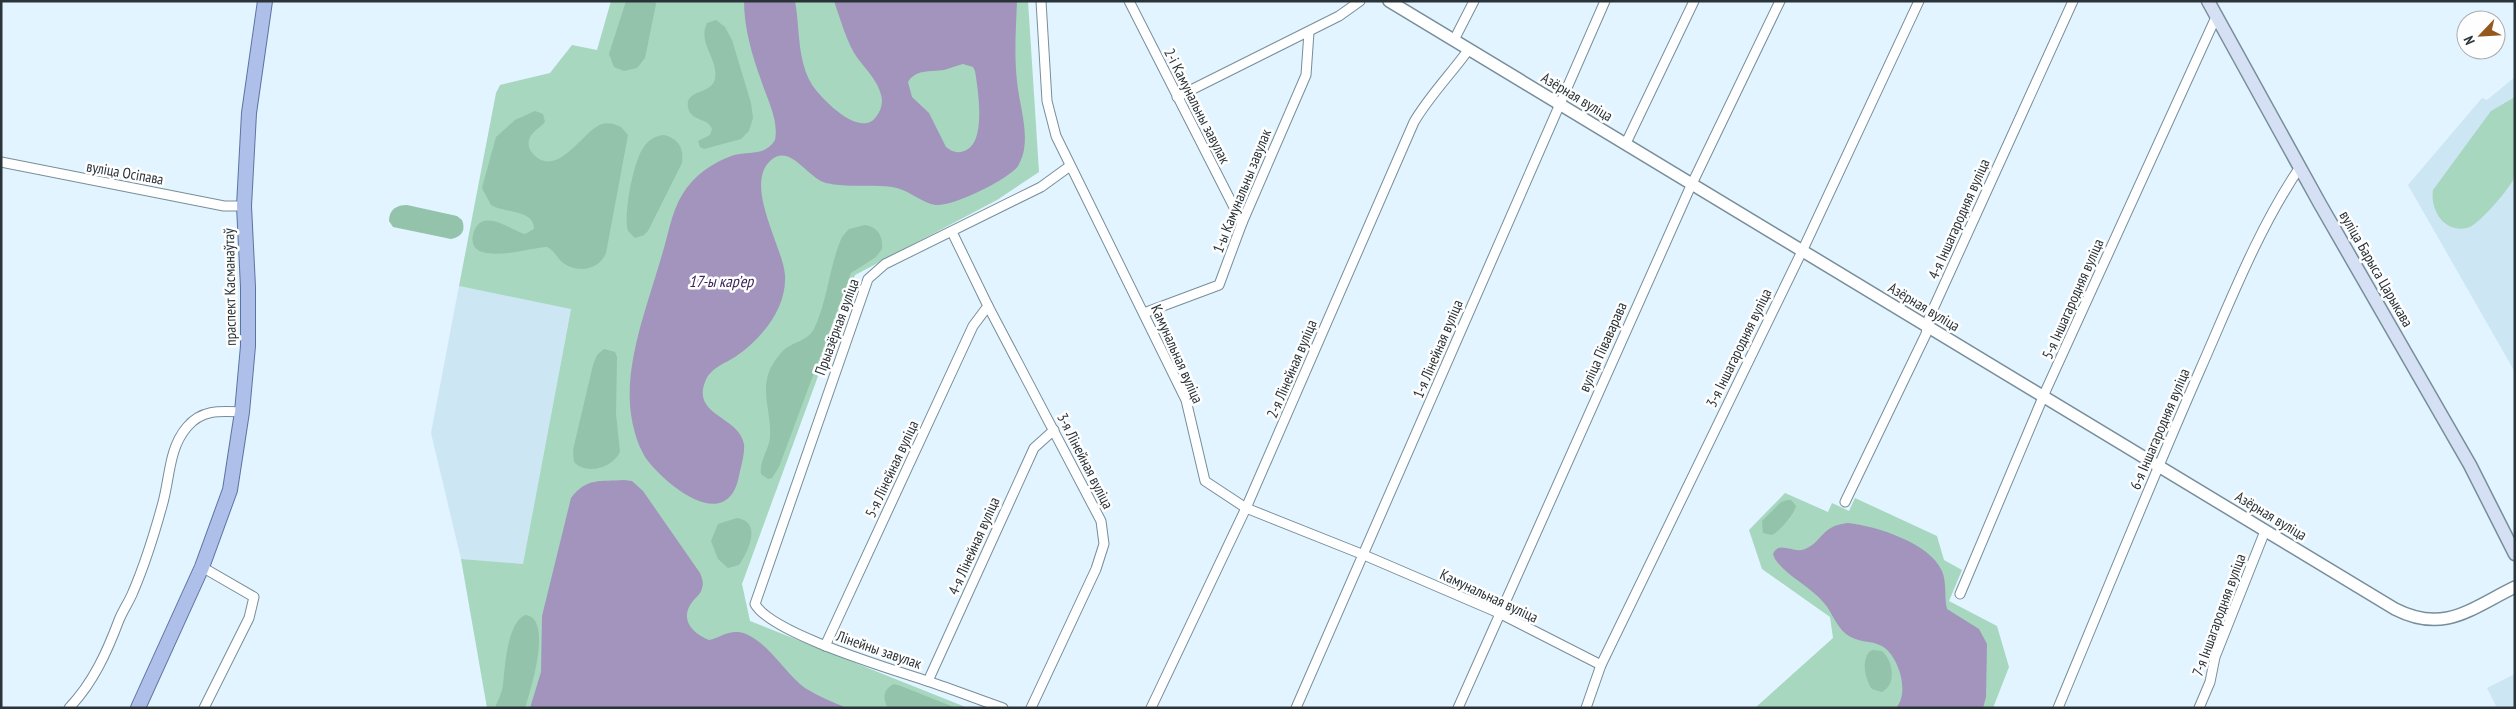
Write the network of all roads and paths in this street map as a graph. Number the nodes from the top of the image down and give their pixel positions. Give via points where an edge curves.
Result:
1 (265, 1) edge
2 (1041, 1) edge
3 (1129, 1) edge
4 (1360, 1) edge
5 (1390, 1) edge
6 (1474, 1) edge
7 (1605, 1) edge
8 (1694, 1) edge
9 (1780, 1) edge
10 (1919, 1) edge
11 (2073, 1) edge
12 (2208, 1) edge
13 (2216, 17) junction
14 (1310, 32) junction
15 (1454, 40) junction
16 (1470, 49) junction
17 (1177, 98) junction
18 (1560, 104) junction
19 (1626, 143) junction
20 (1, 162) edge
21 (1070, 166) junction
22 (2300, 167) junction
23 (1692, 184) junction
24 (244, 206) junction
25 (1242, 222) junction
26 (952, 232) junction
27 (1802, 251) junction
28 (988, 306) junction
29 (1144, 313) junction
30 (1928, 326) junction
31 (2044, 397) junction
32 (242, 412) junction
33 (1054, 430) junction
34 (2158, 466) junction
35 (1845, 502) dead end
36 (1246, 508) junction
37 (2265, 531) junction
38 (2515, 554) edge
39 (1364, 555) junction
40 (202, 567) junction
41 (2515, 587) edge
42 (1960, 594) dead end
43 (755, 604) joint
44 (1499, 613) junction
45 (825, 646) junction
46 (1601, 665) junction
47 (928, 681) junction
48 (69, 708) edge
49 (138, 708) edge
50 (204, 708) edge
51 (1002, 708) edge
52 (1031, 708) edge
53 (1152, 708) edge
54 (1296, 708) edge
55 (1458, 708) edge
56 (1586, 708) edge
57 (2058, 708) edge
58 (2198, 708) edge

1 - 24 main road, праспект Касманаўтаў via 249,113
2 - 21 street, Камунальная вуліца via 1047,101 1056,136
3 - 17 street, 2-і Камунальны завулак
4 - 14 street
5 - 15 street, Азёрная вуліца
6 - 15 street
7 - 18 street, 1-я Лінейная вуліца
8 - 19 street
9 - 23 street, вуліца Піваварава
10 - 27 street, 3-я Іншагародняя вуліца
11 - 30 street, 4-я Іншагародняя вуліца
12 - 13 main road, вуліца Барыса Царыкава
13 - 22 main road, вуліца Барыса Царыкава
13 - 31 street, 5-я Іншагародняя вуліца
14 - 17 street
14 - 25 street, 1-ы Камунальны завулак via 1306,75
15 - 16 street, Азёрная вуліца
16 - 18 street, Азёрная вуліца
16 - 36 street, 2-я Лінейная вуліца via 1439,85 1414,122
17 - 25 street, 2-і Камунальны завулак
18 - 19 street, Азёрная вуліца
18 - 39 street, 1-я Лінейная вуліца
19 - 23 street, Азёрная вуліца
20 - 24 street, вуліца Осіпава via 224,206
21 - 26 street, Прыазёрная вуліца via 1041,187
21 - 29 street, Камунальная вуліца
22 - 34 street, 6-я Іншагародняя вуліца via 2268,221
22 - 38 main road, вуліца Барыса Царыкава via 2470,465
23 - 27 street, Азёрная вуліца
23 - 44 street, вуліца Піваварава
24 - 32 main road, праспект Касманаўтаў via 248,336
25 - 29 street, 1-ы Камунальны завулак via 1219,285
26 - 28 street, 3-я Лінейная вуліца
26 - 43 street, Прыазёрная вуліца via 886,264 868,279
27 - 30 street, Азёрная вуліца
27 - 46 street, 3-я Іншагародняя вуліца
28 - 33 street, 3-я Лінейная вуліца
28 - 45 street, 5-я Лінейная вуліца via 973,326
29 - 36 street, Камунальная вуліца via 1186,400 1205,482
30 - 31 street, Азёрная вуліца
30 - 35 street, 4-я Іншагародняя вуліца
31 - 34 street, Азёрная вуліца
31 - 42 street, 5-я Іншагародняя вуліца
32 - 40 main road, праспект Касманаўтаў via 230,490
32 - 48 street via 203,414 187,426 174,446 155,532 132,594 94,676
33 - 47 street, 4-я Лінейная вуліца via 1034,448
33 - 52 street, 3-я Лінейная вуліца via 1101,521 1104,544 1096,569
34 - 37 street, Азёрная вуліца
34 - 57 street, 6-я Іншагародняя вуліца
36 - 39 street, Камунальная вуліца
36 - 53 street, 2-я Лінейная вуліца
37 - 41 street, Азёрная вуліца via 2409,616 2448,619
37 - 58 street, 7-я Іншагародняя вуліца
39 - 44 street, Камунальная вуліца
39 - 54 street, 1-я Лінейная вуліца
40 - 49 main road, праспект Касманаўтаў
40 - 50 street via 254,597 249,618
43 - 45 street, Лінейны завулак via 759,611 776,623
44 - 46 street, Камунальная вуліца
44 - 55 street, вуліца Піваварава
45 - 47 street, Лінейны завулак
46 - 56 street, 3-я Іншагародняя вуліца
47 - 51 street, Лінейны завулак

